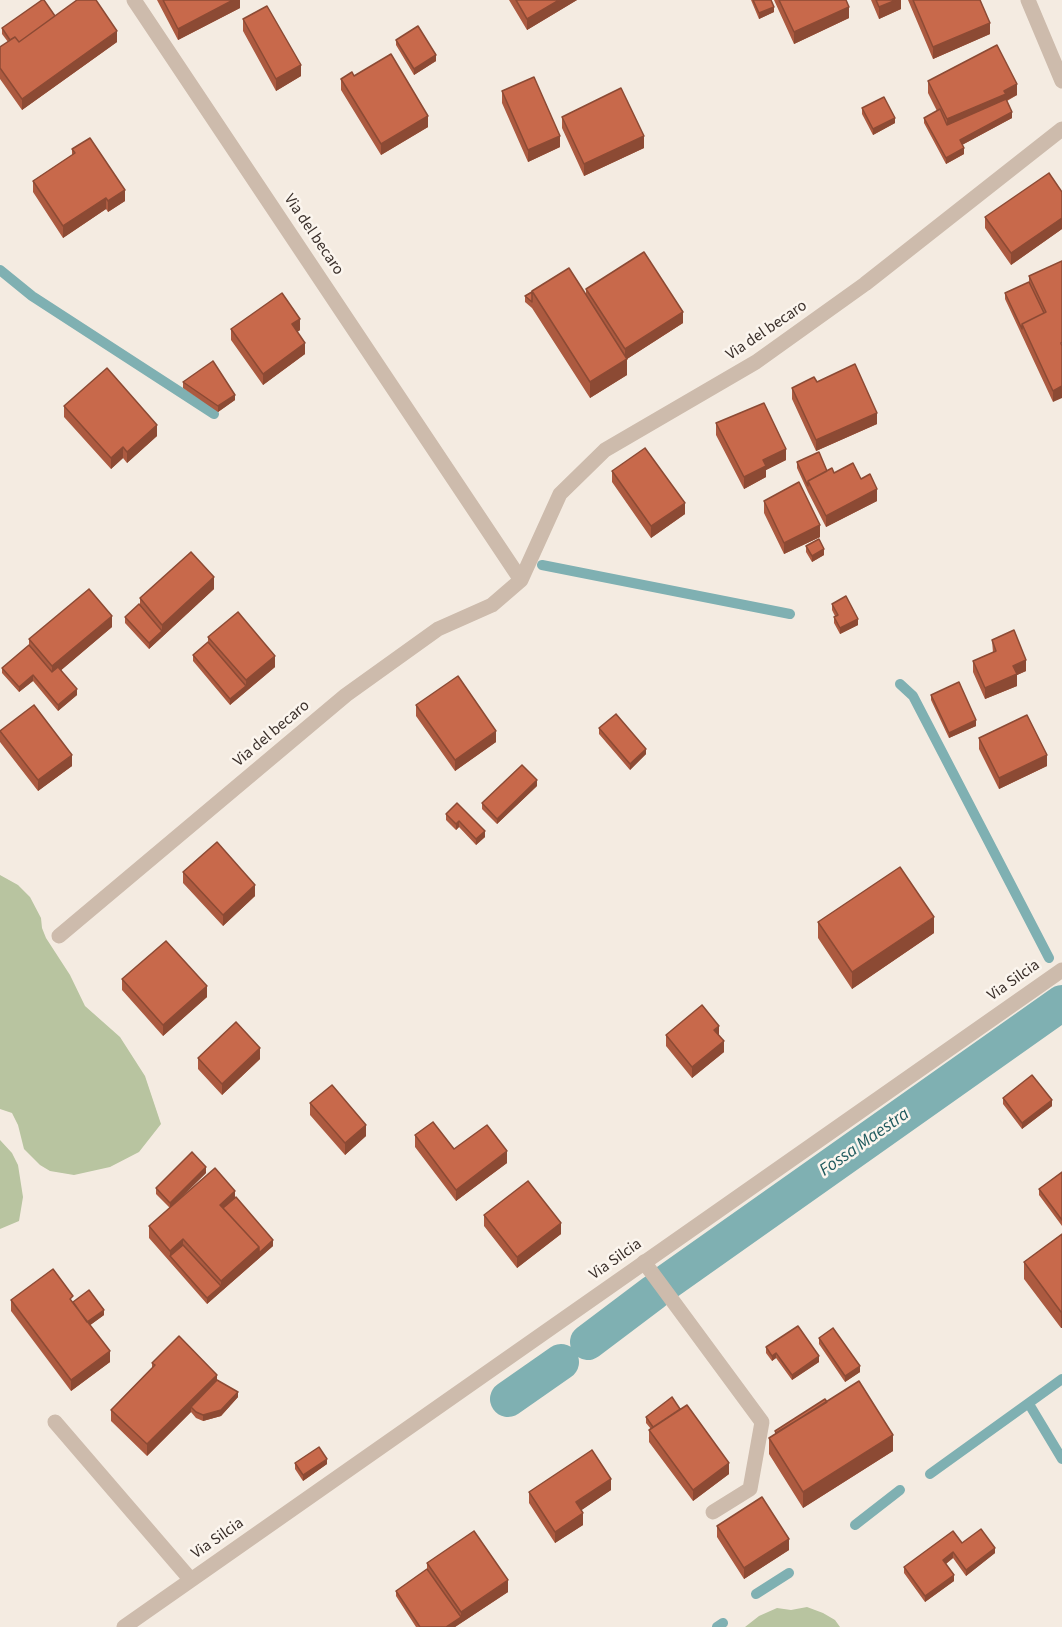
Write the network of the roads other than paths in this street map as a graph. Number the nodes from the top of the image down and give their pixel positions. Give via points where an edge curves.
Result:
1 (134, 0) edge
2 (1028, 0) edge
3 (1062, 81) edge
4 (1062, 129) edge
5 (521, 580) junction
6 (59, 936) dead end
7 (1062, 970) edge
8 (647, 1266) junction
9 (55, 1422) dead end
10 (713, 1512) dead end
11 (191, 1580) junction
12 (124, 1627) edge

1 - 5 street, Via del becaro
2 - 3 street
4 - 5 street, Via del becaro via 865,284 756,362 605,450 560,494
5 - 6 street, Via del becaro via 492,605 438,629 346,695
7 - 8 street, Via Silcia
8 - 10 street via 762,1422 750,1488
8 - 11 street, Via Silcia
9 - 11 street, Via Silcia
11 - 12 street, Via Silcia

